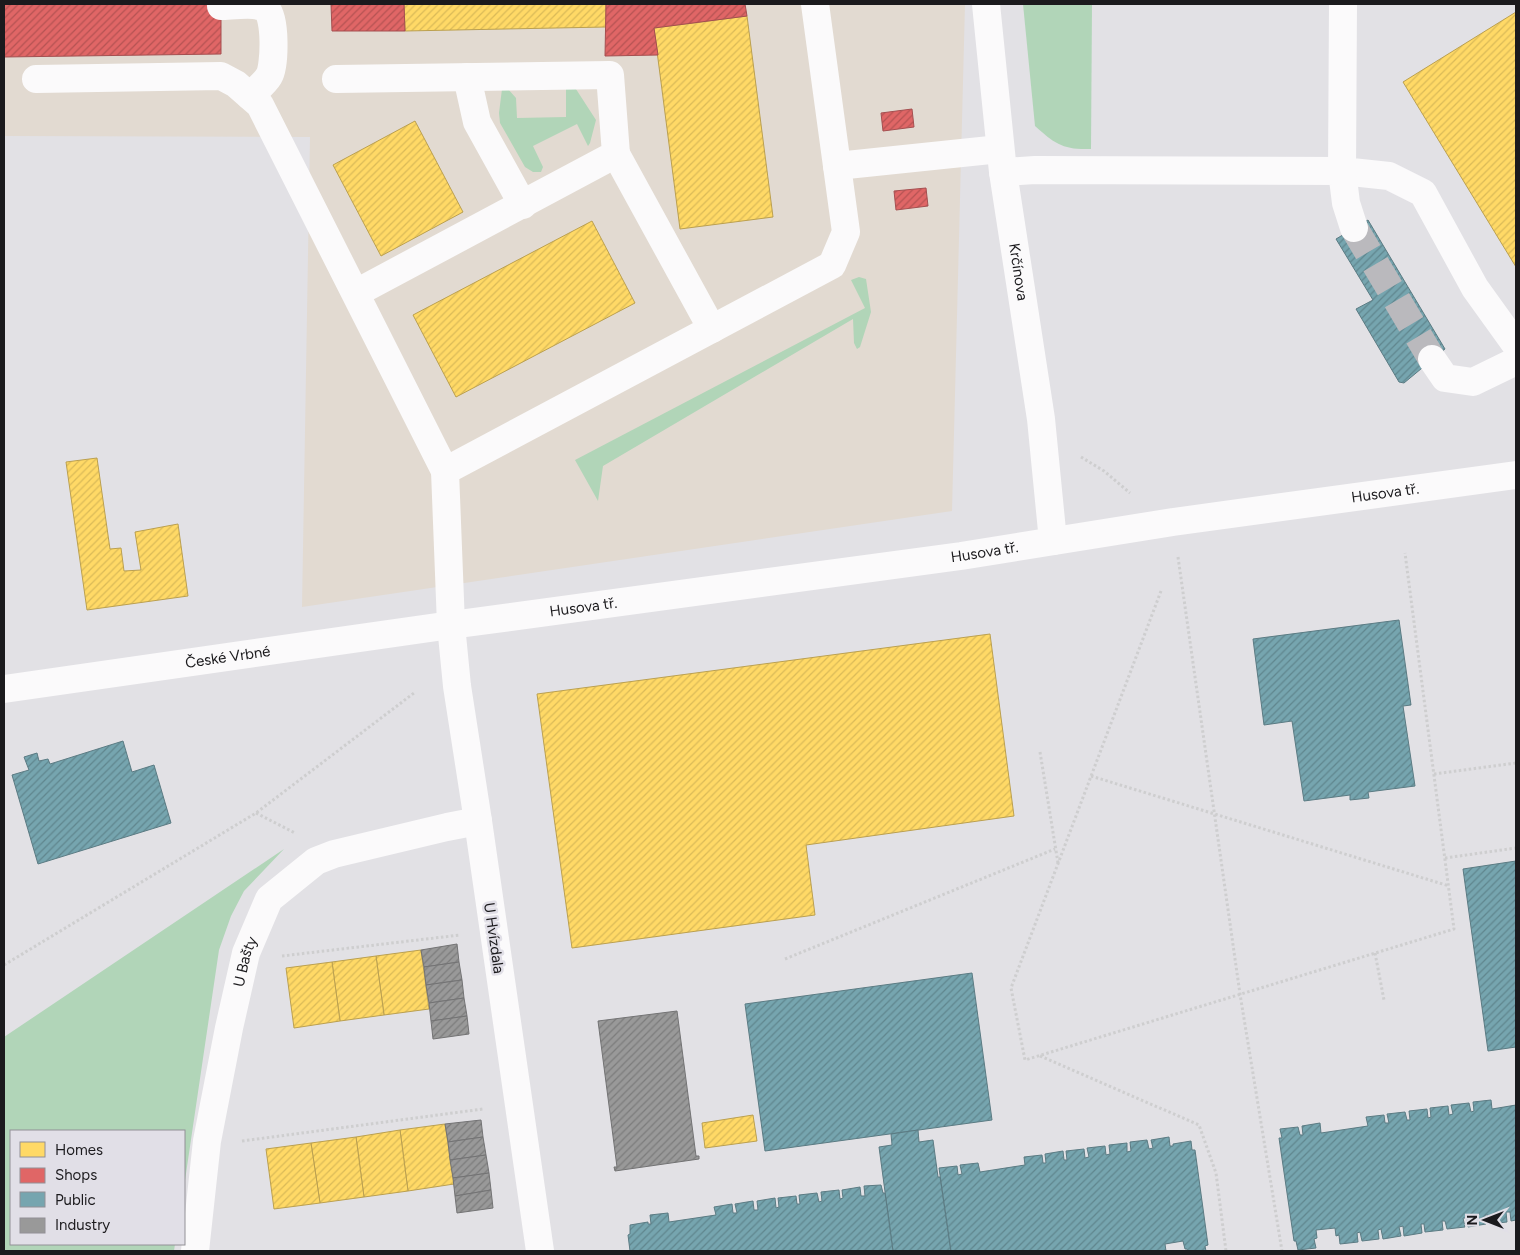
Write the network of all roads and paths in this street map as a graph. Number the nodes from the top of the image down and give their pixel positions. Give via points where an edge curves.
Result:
1 (815, 4) edge
2 (986, 4) edge
3 (1343, 4) edge
4 (220, 6) dead end
5 (467, 77) junction
6 (36, 79) dead end
7 (336, 79) dead end
8 (250, 96) junction
9 (616, 154) junction
10 (1002, 161) junction
11 (837, 166) junction
12 (1342, 171) junction
13 (523, 206) junction
14 (1354, 228) tunnel mouth
15 (356, 294) junction
16 (712, 329) junction
17 (1516, 345) edge
18 (1432, 359) tunnel mouth
19 (1516, 361) edge
20 (1076, 454) dead end
21 (445, 471) junction
22 (1516, 474) edge
23 (1173, 522) junction
24 (1053, 541) junction
25 (1405, 553) dead end
26 (1161, 591) dead end
27 (451, 625) junction
28 (4, 689) edge
29 (414, 693) dead end
30 (1040, 752) dead end
31 (1516, 763) edge
32 (1434, 774) junction
33 (1091, 776) junction
34 (1214, 814) junction
35 (478, 821) junction
36 (1516, 848) edge
37 (1056, 849) junction
38 (1445, 858) junction
39 (1058, 863) junction
40 (1449, 886) junction
41 (493, 931) junction
42 (1375, 953) junction
43 (785, 959) dead end
44 (244, 960) junction
45 (4, 964) edge
46 (1240, 994) junction
47 (1384, 1000) dead end
48 (1040, 1056) junction
49 (519, 1104) junction
50 (207, 1143) junction
51 (195, 1251) edge
52 (540, 1251) edge
53 (1226, 1251) edge
54 (1282, 1251) edge

1 - 11 street
2 - 10 street, Krčínova
3 - 12 street
4 - 8 street via 258,5 268,9 272,19 273,68 269,77
5 - 7 street
5 - 9 street via 610,76
5 - 13 street via 477,122
6 - 8 street via 220,76
8 - 15 street via 260,105
9 - 13 street
9 - 16 street
10 - 11 street
10 - 12 street via 1035,170
10 - 24 street, Krčínova via 1041,419
11 - 16 street via 846,232 832,266
12 - 14 street via 1346,203
12 - 17 street via 1389,176 1423,193 1475,288
13 - 15 street
15 - 21 street
16 - 21 street
18 - 19 street via 1445,378 1473,382
20 - 23 path via 1104,471 1133,495 1152,502
21 - 27 street, U Hvízdala
22 - 23 street, Husova tř.
23 - 24 street, Husova tř.
23 - 34 path
24 - 27 street, Husova tř.
25 - 32 path
26 - 33 path
27 - 28 street, České Vrbné
27 - 35 street, U Hvízdala
29 - 45 path via 256,813
30 - 37 path
31 - 32 path
32 - 38 path
33 - 34 path
33 - 39 path
34 - 40 path
34 - 46 path
35 - 41 street, U Hvízdala
35 - 44 street, U Bašty via 316,861 269,899
36 - 38 path
37 - 39 path
37 - 43 path
38 - 40 path
39 - 48 path via 1011,988 1025,1060
40 - 42 path via 1454,929
41 - 44 path
41 - 49 street, U Hvízdala
42 - 46 path
42 - 47 path
44 - 50 street, U Bašty
46 - 48 path
46 - 54 path
48 - 53 path via 1199,1125 1216,1173
49 - 50 path
49 - 52 street, U Hvízdala
50 - 51 street, U Bašty

